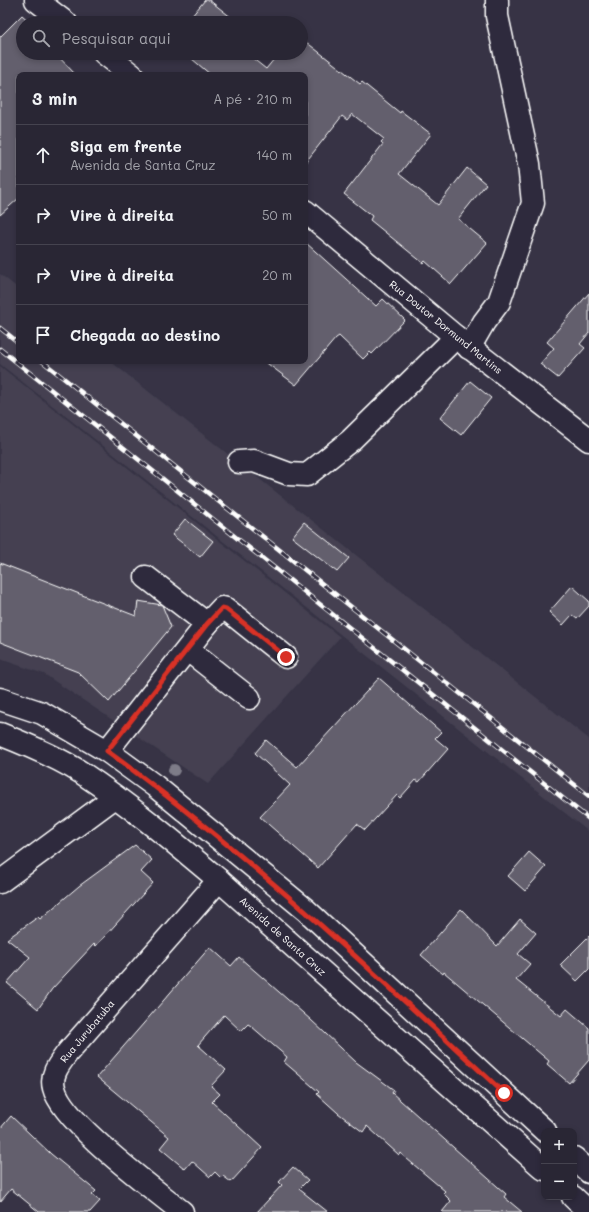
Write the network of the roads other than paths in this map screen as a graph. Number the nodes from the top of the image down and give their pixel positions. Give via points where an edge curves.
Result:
1 (36, 0) edge
2 (497, 0) edge
3 (57, 16) edge
4 (113, 60) edge
5 (128, 72) edge
6 (308, 214) edge
7 (463, 343) junction
8 (589, 440) edge
9 (239, 462) dead end
10 (146, 576) dead end
11 (207, 624) junction
12 (188, 650) junction
13 (286, 657) dead end
14 (249, 698) dead end
15 (0, 699) edge
16 (0, 734) edge
17 (107, 751) junction
18 (115, 797) junction
19 (219, 880) junction
20 (0, 882) edge
21 (542, 1128) edge
22 (577, 1161) edge
23 (541, 1166) edge
24 (589, 1172) edge
25 (576, 1200) edge
26 (182, 1212) edge
27 (589, 1212) edge

1 - 3 main road
2 - 7 main road via 497,16 529,164 533,203 499,302
4 - 5 main road
6 - 7 main road, Rua Doutor Dormund Martins
7 - 8 main road, Rua Doutor Dormund Martins
7 - 9 main road via 308,475 289,474 254,461
10 - 11 main road
11 - 12 main road
11 - 13 main road via 218,610 226,609
12 - 14 main road
12 - 17 main road
15 - 17 main road via 42,713
16 - 18 main road, Avenida de Santa Cruz via 37,749 82,773
17 - 21 main road via 168,796 306,910
18 - 19 main road, Avenida de Santa Cruz
18 - 20 main road
19 - 23 main road, Avenida de Santa Cruz
19 - 26 main road, Rua Jurubatuba via 68,1052 54,1072 53,1087 70,1116 91,1137
22 - 24 main road
25 - 27 main road

